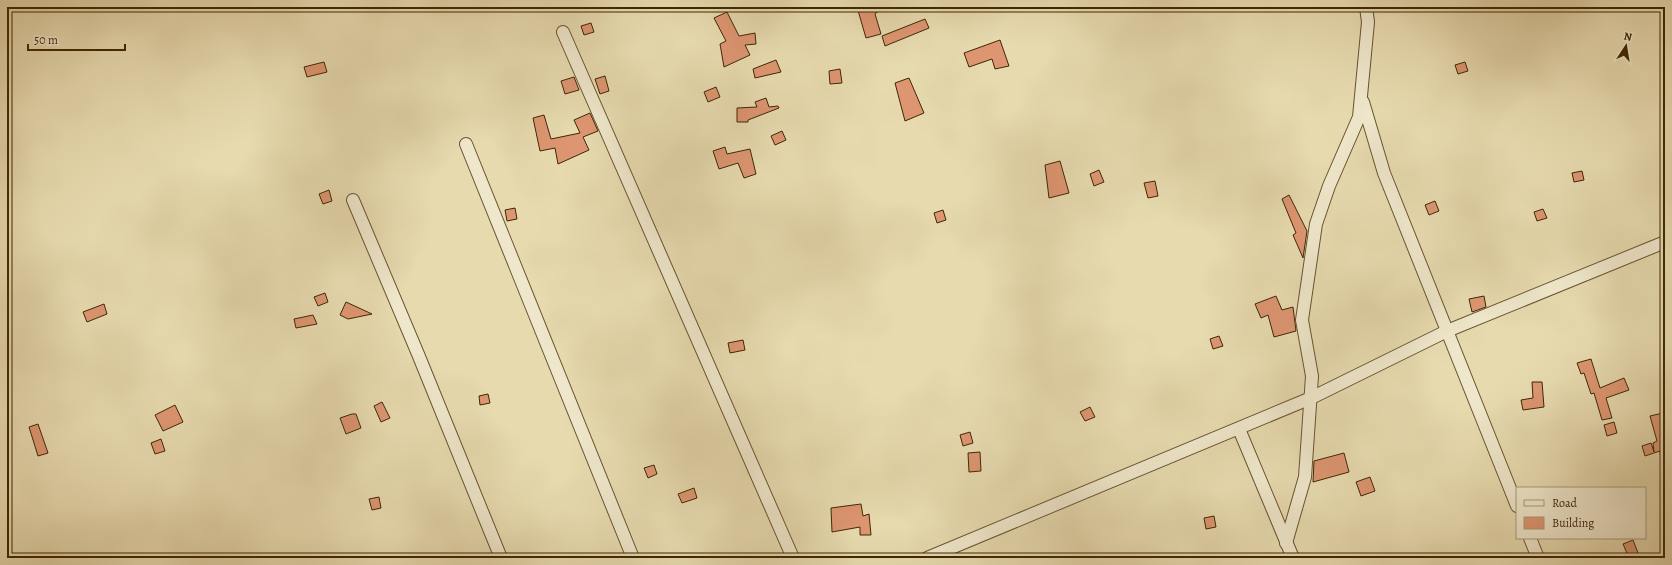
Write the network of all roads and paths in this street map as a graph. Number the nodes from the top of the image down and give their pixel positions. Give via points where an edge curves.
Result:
1 (1366, 7) edge
2 (564, 32) dead end
3 (1361, 95) junction
4 (466, 144) dead end
5 (354, 200) dead end
6 (1665, 242) edge
7 (1447, 331) junction
8 (1310, 398) junction
9 (1239, 429) junction
10 (1516, 504) edge
11 (1530, 539) edge
12 (1286, 543) junction
13 (501, 558) edge
14 (633, 558) edge
15 (793, 558) edge
16 (927, 558) edge
17 (1293, 558) edge
18 (1538, 558) edge

1 - 3 street via 1368,22
2 - 15 street
3 - 7 street via 1384,173
3 - 8 street via 1359,118 1329,186 1316,224 1302,320 1312,376
4 - 14 street
5 - 13 street
6 - 7 street
7 - 8 street
7 - 10 street
8 - 9 street
8 - 12 street via 1305,477
9 - 12 street
9 - 16 street
11 - 18 street
12 - 17 street

